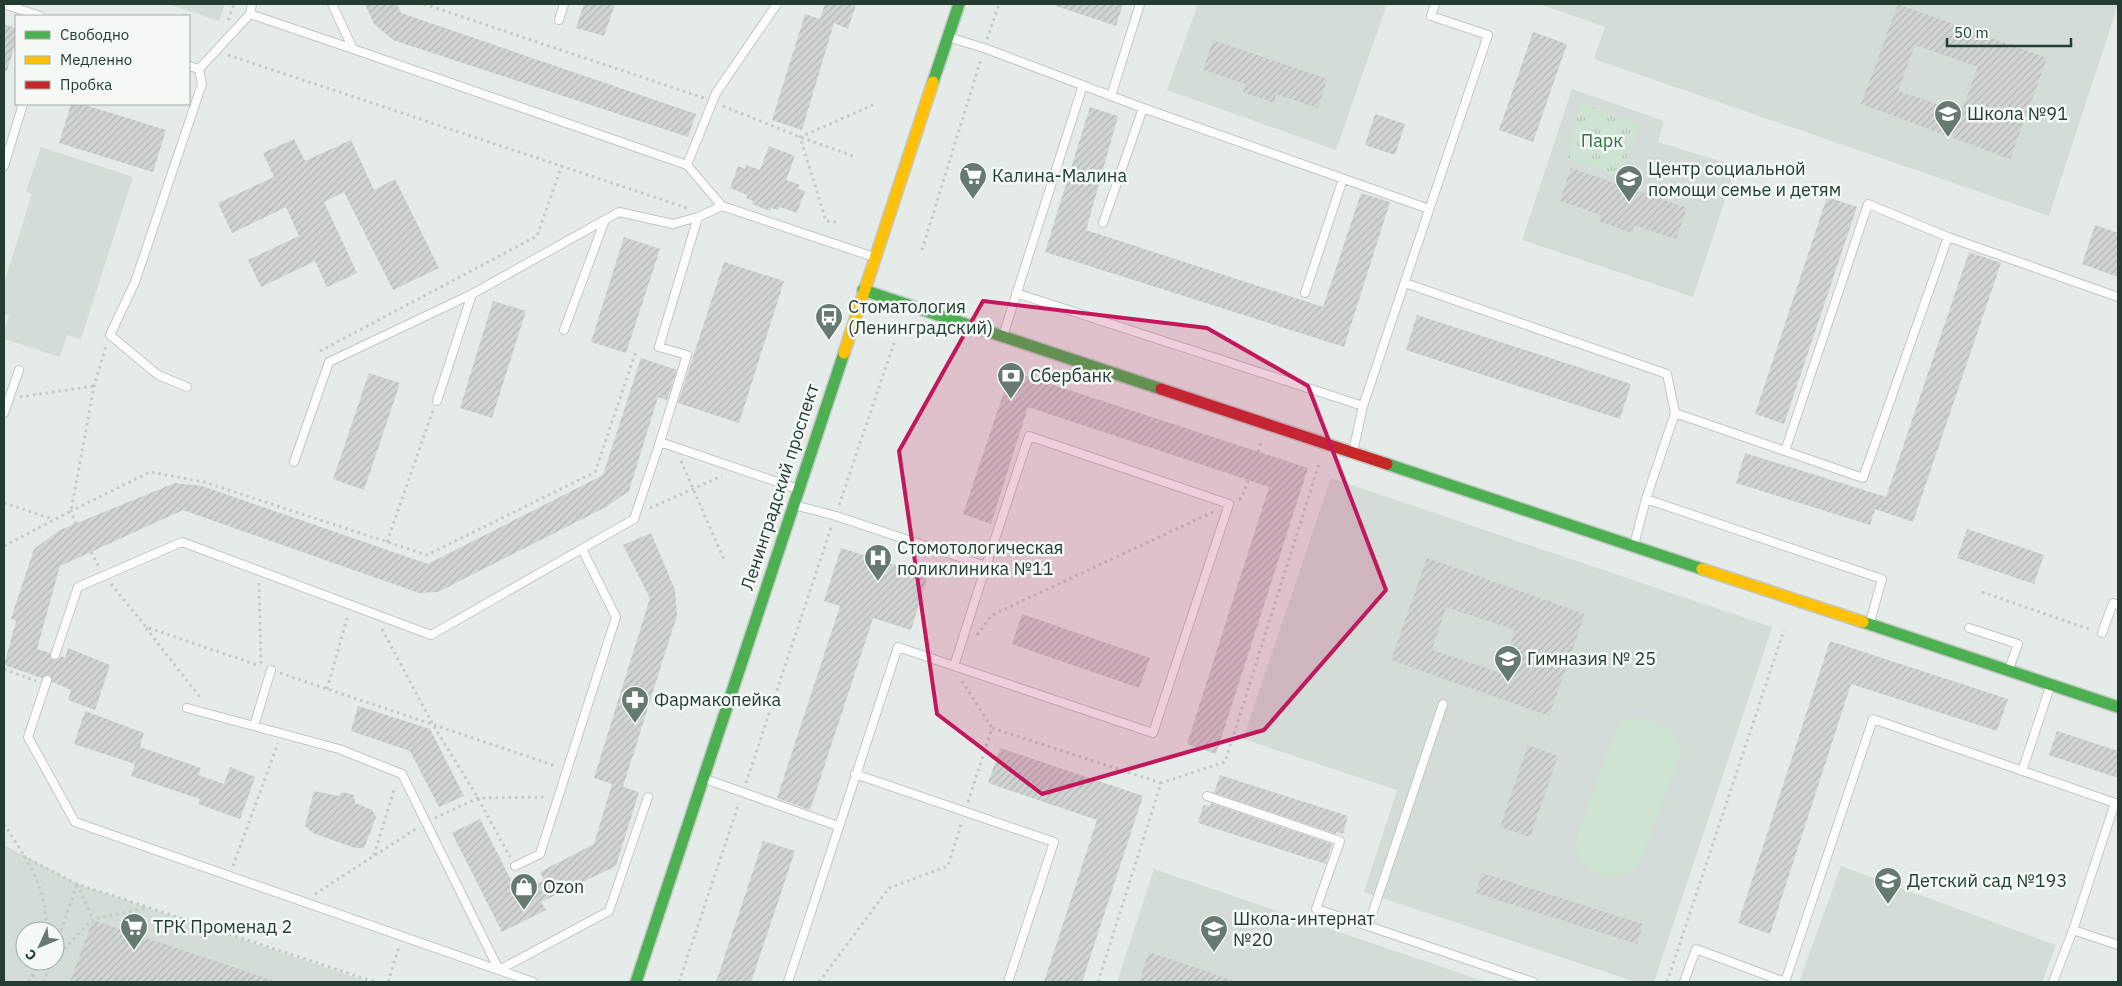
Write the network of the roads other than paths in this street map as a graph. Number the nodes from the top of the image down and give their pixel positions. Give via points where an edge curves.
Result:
1 (4, 4) edge
2 (252, 4) edge
3 (332, 4) edge
4 (564, 4) edge
5 (777, 4) edge
6 (959, 4) edge
7 (1140, 4) edge
8 (1435, 4) edge
9 (250, 14) junction
10 (37, 15) edge
11 (559, 20) dead end
12 (948, 37) junction
13 (353, 49) junction
14 (190, 66) edge
15 (199, 69) junction
16 (1083, 85) junction
17 (1111, 96) junction
18 (23, 105) edge
19 (1142, 108) junction
20 (687, 165) junction
21 (4, 166) edge
22 (1343, 179) junction
23 (722, 206) junction
24 (1429, 209) junction
25 (702, 215) junction
26 (605, 220) junction
27 (1104, 223) dead end
28 (1948, 237) junction
29 (874, 257) junction
30 (1405, 283) junction
31 (863, 290) junction
32 (1016, 293) junction
33 (1304, 293) dead end
34 (472, 294) junction
35 (2118, 297) edge
36 (564, 330) dead end
37 (1002, 336) junction
38 (19, 370) dead end
39 (187, 387) dead end
40 (436, 401) road end
41 (1363, 406) junction
42 (1675, 413) junction
43 (4, 414) edge
44 (660, 442) junction
45 (1785, 451) junction
46 (1353, 453) junction
47 (294, 462) dead end
48 (798, 489) junction
49 (1646, 499) junction
50 (793, 504) junction
51 (1634, 546) junction
52 (582, 548) junction
53 (986, 566) junction
54 (2118, 604) edge
55 (1869, 624) junction
56 (1970, 628) dead end
57 (2102, 633) road end
58 (55, 655) dead end
59 (954, 666) junction
60 (271, 670) road end
61 (2008, 670) junction
62 (46, 682) road end
63 (2050, 685) junction
64 (1443, 704) dead end
65 (2118, 707) edge
66 (187, 708) dead end
67 (254, 726) junction
68 (2022, 771) junction
69 (855, 774) junction
70 (703, 778) junction
71 (1207, 796) dead end
72 (648, 797) dead end
73 (838, 826) junction
74 (515, 866) road end
75 (1368, 926) junction
76 (2073, 930) junction
77 (2118, 945) edge
78 (499, 970) junction
79 (533, 982) edge
80 (636, 982) edge
81 (788, 982) edge
82 (1008, 982) edge
83 (1533, 982) edge
84 (1684, 982) edge
85 (2053, 982) edge

1 - 10 lane
2 - 9 lane
3 - 13 lane
4 - 11 lane
5 - 20 lane via 716,93
6 - 12 street, Ленинградский проспект
7 - 17 lane
8 - 24 lane via 1431,16 1488,35
9 - 13 lane
9 - 15 lane
12 - 16 lane
12 - 29 street, Ленинградский проспект
13 - 20 lane
14 - 15 lane
15 - 39 lane via 202,84 135,282 110,335 158,375
16 - 17 lane
16 - 32 lane
17 - 19 lane
18 - 21 lane
19 - 22 lane
19 - 27 lane
20 - 23 lane
22 - 24 lane
22 - 33 lane
23 - 25 lane
23 - 29 lane
24 - 30 lane
25 - 26 lane via 673,224 619,212
25 - 44 lane via 659,347 687,355
26 - 34 lane
26 - 36 lane
28 - 35 lane
28 - 45 lane via 1864,478
28 - 45 lane via 1868,204
29 - 31 street, Ленинградский проспект
30 - 41 lane
30 - 42 lane via 1667,374
31 - 37 street
31 - 48 street, Ленинградский проспект
32 - 37 lane
32 - 41 lane
34 - 40 lane
34 - 47 lane via 329,362
37 - 46 street
38 - 43 lane
41 - 46 lane
42 - 45 lane
42 - 49 lane
44 - 48 lane
44 - 52 lane via 634,519
46 - 51 street
48 - 50 street, Ленинградский проспект
49 - 51 lane
49 - 55 lane via 1882,579
50 - 53 lane
50 - 70 street, Ленинградский проспект
51 - 55 street
52 - 58 lane via 431,635 182,542 78,588
52 - 74 lane via 616,616 540,854
53 - 59 lane
53 - 59 lane via 1029,436 1230,504 1153,733
54 - 57 lane via 2113,603
55 - 61 street
56 - 61 lane via 2018,644
59 - 69 lane via 898,647
60 - 67 lane
61 - 63 street
62 - 78 lane via 28,737 75,822
63 - 65 street
63 - 68 lane
64 - 75 lane
66 - 67 lane
67 - 78 lane via 339,749 402,774
68 - 76 lane via 2115,803
68 - 84 lane via 1873,719 1785,982 1696,949
69 - 73 lane
69 - 82 lane via 1054,842
70 - 73 lane
70 - 80 street, Ленинградский проспект
71 - 75 lane via 1340,841 1316,909
72 - 78 lane via 609,911
73 - 81 lane
75 - 83 lane
76 - 77 lane
76 - 85 lane
78 - 79 lane

